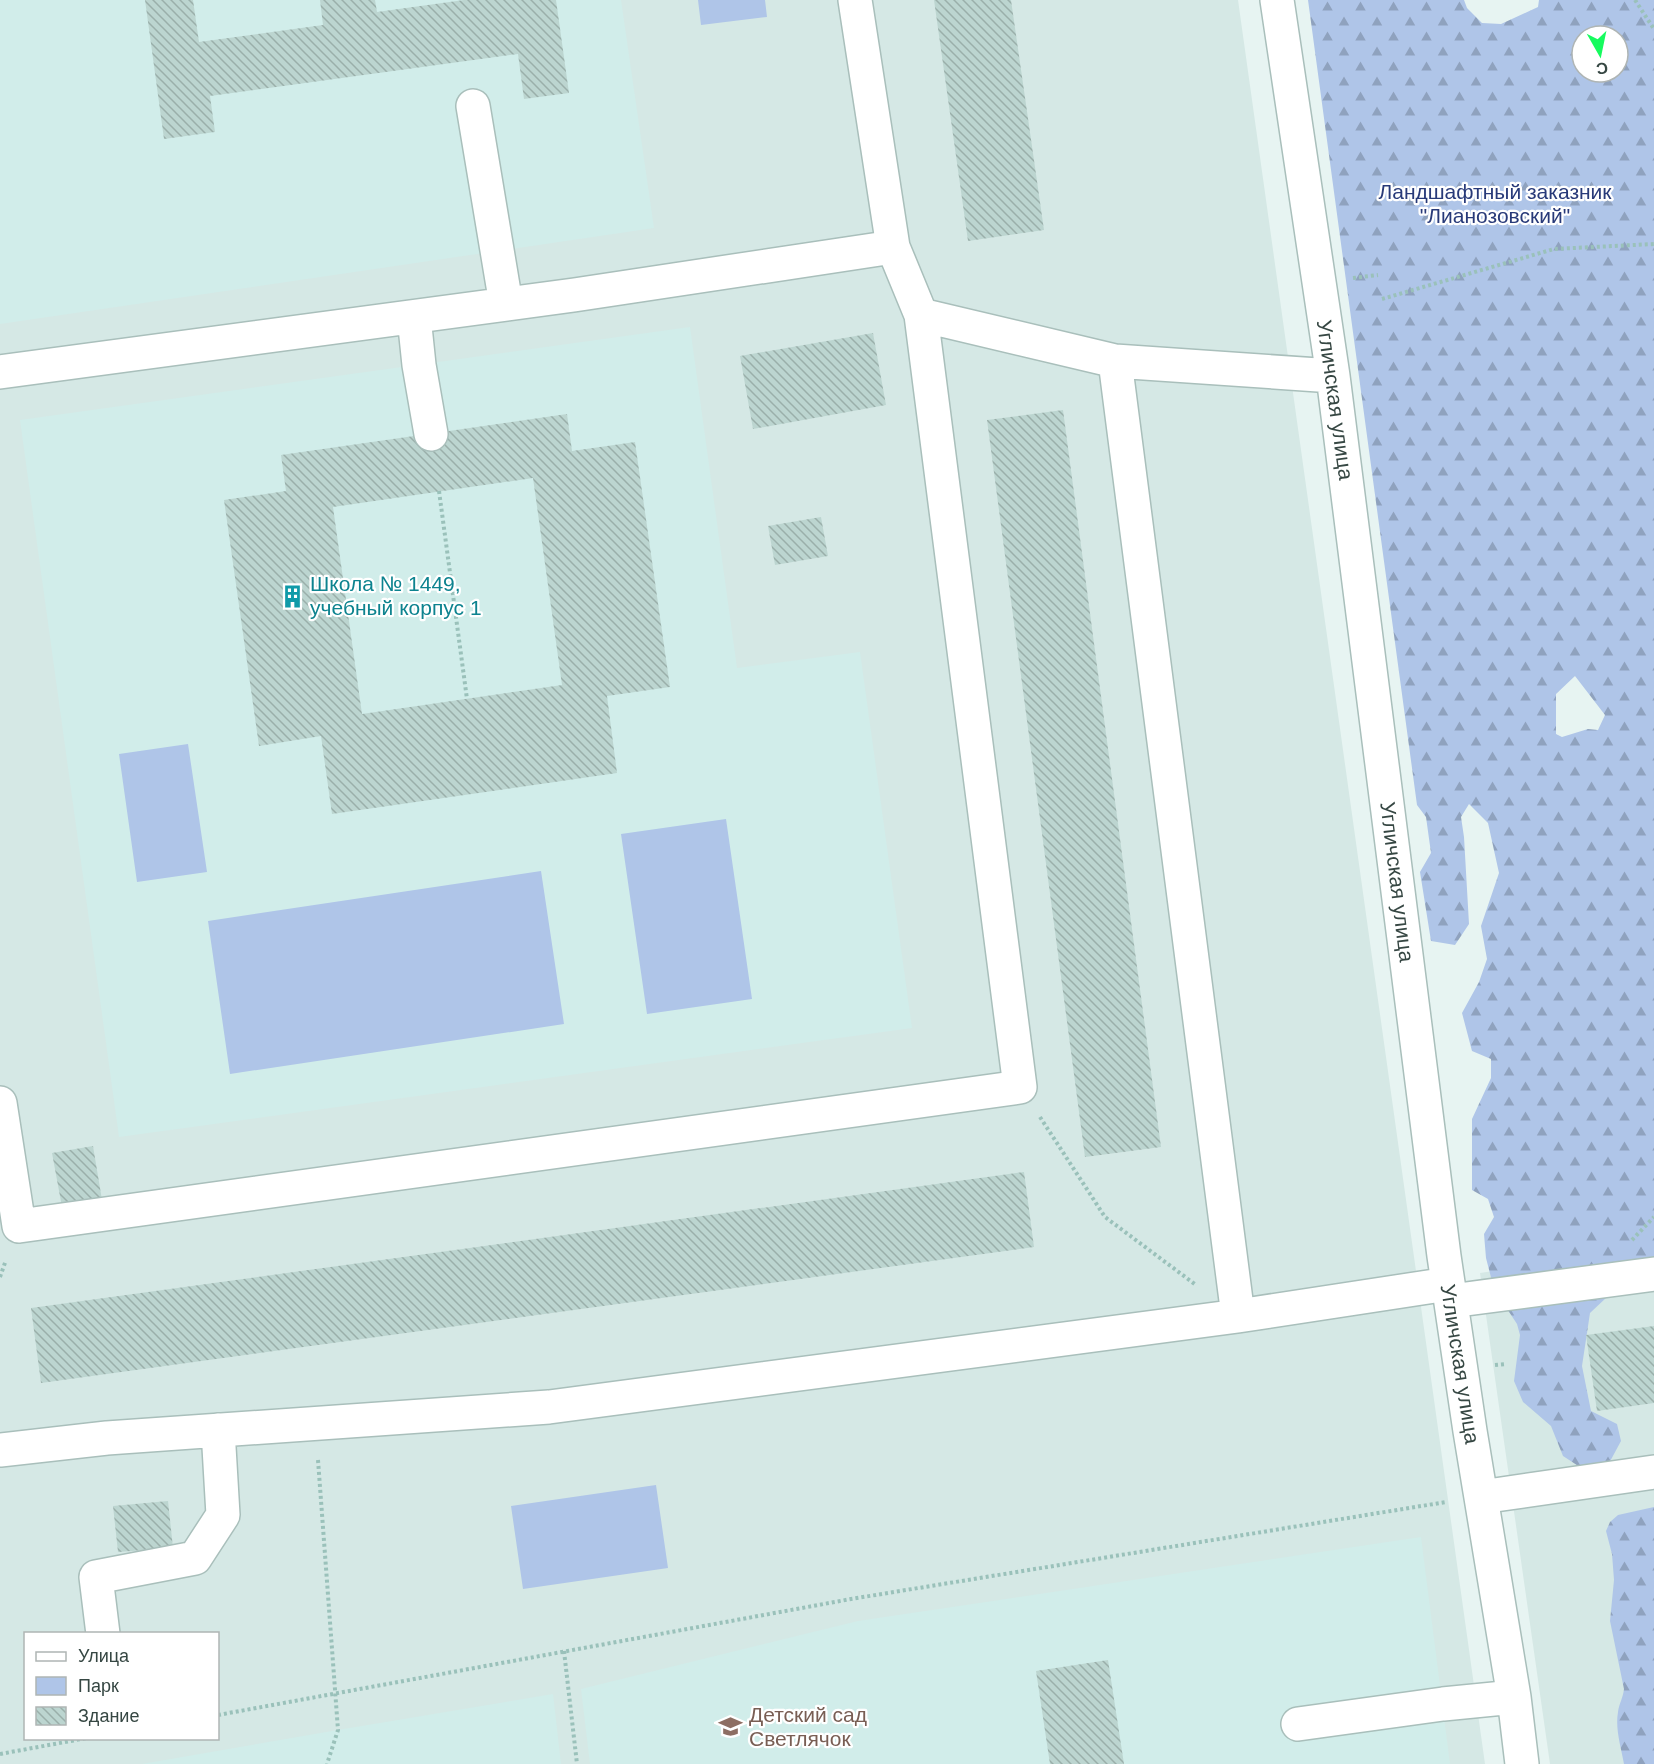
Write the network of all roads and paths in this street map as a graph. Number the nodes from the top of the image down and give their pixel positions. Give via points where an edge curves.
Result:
1 (855, 0) edge
2 (1277, 0) edge
3 (1635, 0) edge
4 (1654, 29) edge
5 (473, 106) dead end
6 (1654, 244) edge
7 (893, 247) junction
8 (1382, 299) dead end
9 (506, 304) junction
10 (921, 315) junction
11 (414, 317) junction
12 (1115, 362) junction
13 (0, 372) edge
14 (1333, 376) junction
15 (431, 434) dead end
16 (439, 491) dead end
17 (466, 699) dead end
18 (1020, 1087) junction
19 (0, 1103) edge
20 (1654, 1274) edge
21 (1450, 1293) junction
22 (1238, 1316) junction
23 (315, 1423) junction
24 (218, 1430) junction
25 (0, 1450) edge
26 (1654, 1472) edge
27 (1480, 1497) junction
28 (103, 1632) edge
29 (564, 1651) junction
30 (335, 1693) junction
31 (1514, 1697) junction
32 (219, 1715) edge
33 (1298, 1724) dead end
34 (77, 1740) edge
35 (0, 1755) edge
36 (327, 1764) edge
37 (577, 1764) edge
38 (1522, 1764) edge

1 - 7 street
2 - 14 street, Угличская улица
3 - 4 path
5 - 9 street
6 - 8 path via 1554,249
7 - 9 street
7 - 10 street
9 - 11 street
10 - 12 street
10 - 18 street
11 - 13 street
11 - 15 street
12 - 14 street
12 - 22 street
14 - 21 street, Угличская улица
16 - 17 path
18 - 19 street via 19,1226
18 - 22 path via 1105,1217
20 - 21 street
21 - 22 street
21 - 27 street, Угличская улица
22 - 23 street via 549,1407
23 - 24 street
23 - 30 path
24 - 25 street via 107,1437
24 - 28 street via 223,1515 195,1558 96,1577
26 - 27 street
27 - 29 path via 863,1597
27 - 31 street, Угличская улица
29 - 30 path
29 - 37 path
30 - 32 path
30 - 36 path via 338,1730
31 - 33 street
31 - 38 street, Угличская улица
34 - 35 path

